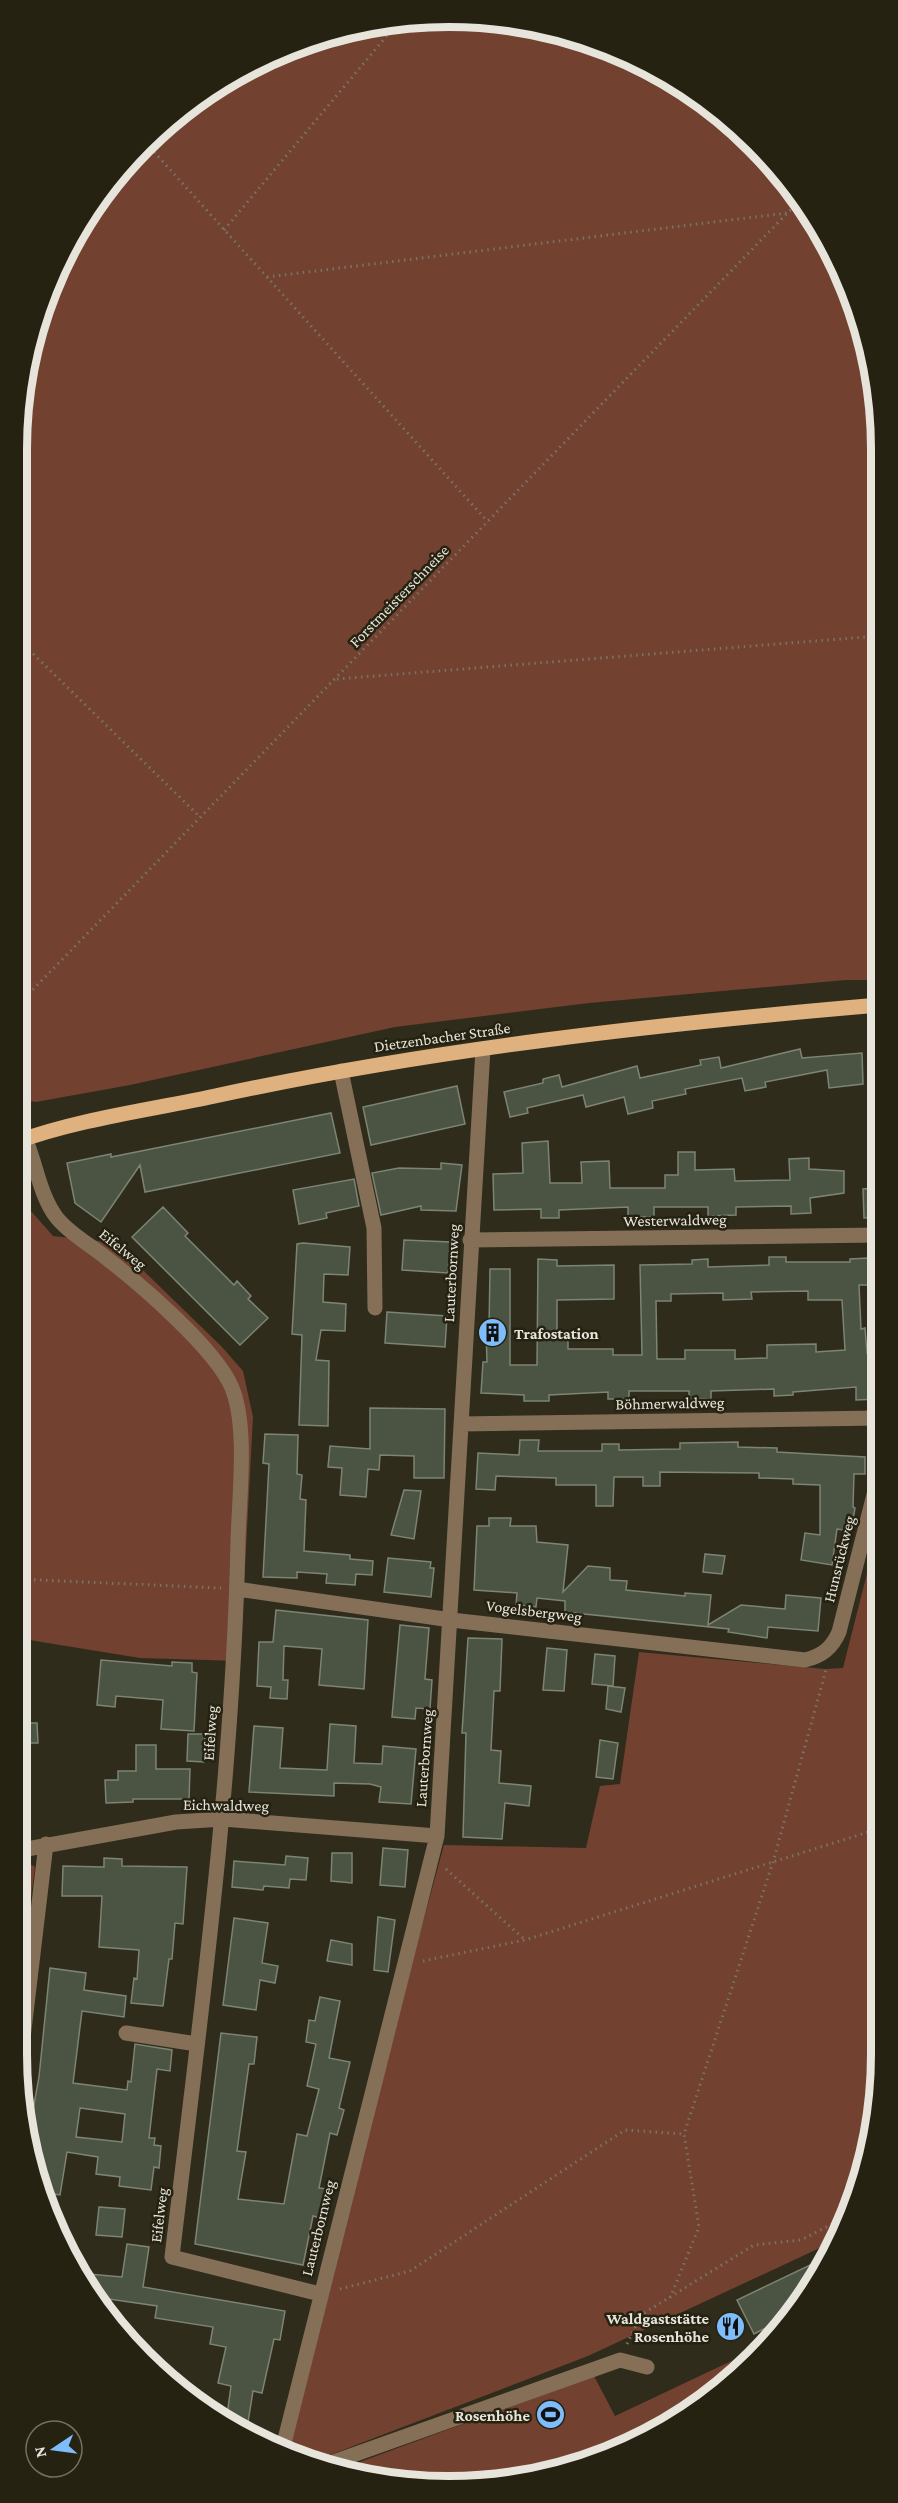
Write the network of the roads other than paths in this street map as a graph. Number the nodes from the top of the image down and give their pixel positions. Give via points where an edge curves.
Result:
1 (871, 1006) edge
2 (483, 1049) junction
3 (341, 1071) junction
4 (27, 1139) edge
5 (27, 1152) edge
6 (871, 1235) edge
7 (470, 1240) junction
8 (375, 1308) dead end
9 (871, 1418) edge
10 (461, 1424) junction
11 (871, 1502) edge
12 (237, 1588) junction
13 (451, 1620) junction
14 (829, 1648) joint
15 (223, 1820) junction
16 (437, 1836) junction
17 (46, 1844) junction
18 (27, 1848) edge
19 (27, 2004) edge
20 (126, 2033) dead end
21 (197, 2044) junction
22 (320, 2294) junction
23 (646, 2367) dead end
24 (284, 2442) edge
25 (336, 2461) edge

1 - 2 main road, Dietzenbacher Straße
2 - 3 main road, Dietzenbacher Straße
2 - 7 street, Lauterbornweg
3 - 4 main road, Dietzenbacher Straße
3 - 8 street via 374,1228
5 - 12 street, Eifelweg via 58,1219 129,1276 176,1321 224,1372 233,1390 240,1434
6 - 7 street, Westerwaldweg
7 - 10 street, Lauterbornweg
9 - 10 street, Böhmerwaldweg
10 - 13 street, Lauterbornweg
11 - 14 street, Hunsrückweg
12 - 13 street, Vogelsbergweg
12 - 15 street, Eifelweg
13 - 14 street, Vogelsbergweg via 798,1660 812,1658
13 - 16 street, Lauterbornweg
15 - 16 street, Eichwaldweg
15 - 17 street, Eichwaldweg via 176,1822
15 - 21 street, Eifelweg
16 - 22 street, Lauterbornweg
17 - 18 street, Eichwaldweg
17 - 19 street
20 - 21 street
21 - 22 street, Eifelweg via 172,2257
22 - 24 street, Lauterbornweg
23 - 25 street via 620,2360

